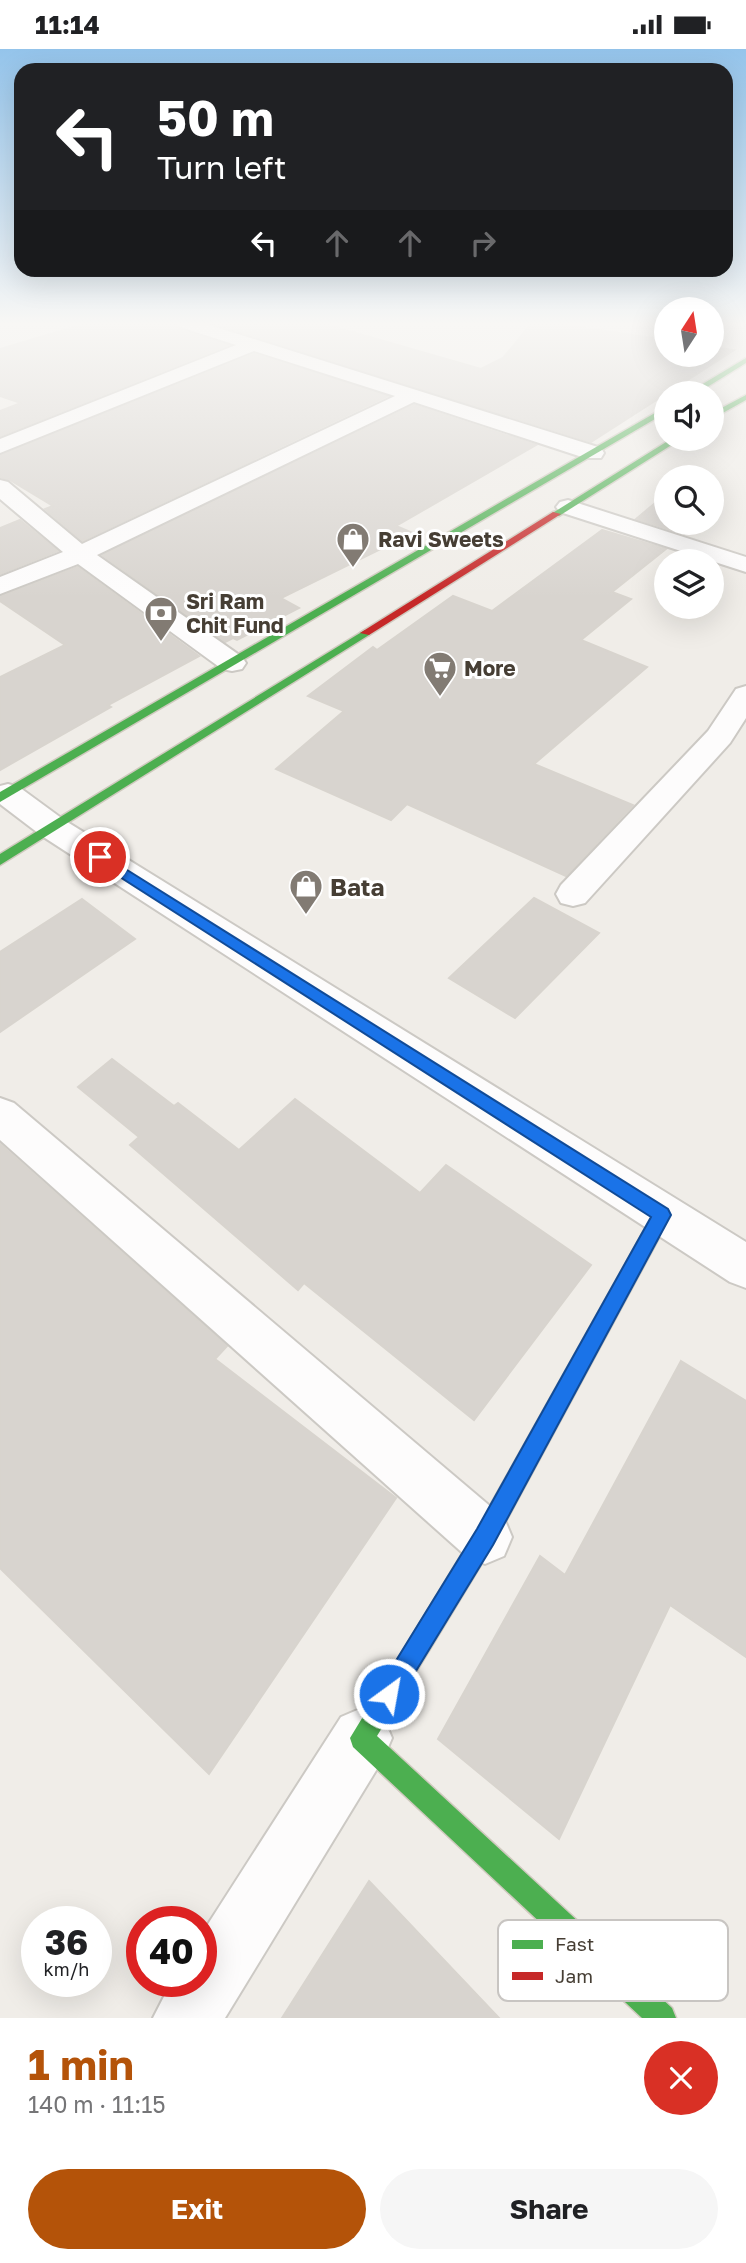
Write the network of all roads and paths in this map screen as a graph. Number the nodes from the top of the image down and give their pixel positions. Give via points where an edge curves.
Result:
1 (80, 415) edge
2 (371, 415) edge
3 (478, 415) edge
4 (654, 416) edge
5 (0, 447) edge
6 (658, 451) edge
7 (593, 453) junction
8 (0, 487) edge
9 (568, 507) junction
10 (80, 554) junction
11 (746, 565) edge
12 (0, 586) edge
13 (232, 663) junction
14 (746, 695) edge
15 (732, 741) edge
16 (4, 796) edge
17 (53, 828) junction
18 (0, 860) edge
19 (573, 894) dead end
20 (0, 1115) edge
21 (662, 1215) junction
22 (746, 1267) edge
23 (485, 1537) junction
24 (362, 1738) junction
25 (557, 1920) edge
26 (644, 2001) edge
27 (187, 2018) edge
28 (662, 2018) edge

1 - 5 street
2 - 10 street
3 - 7 street
4 - 7 main road
6 - 9 main road
7 - 13 main road
8 - 10 street
9 - 11 street
9 - 17 main road
10 - 12 street
10 - 13 street
13 - 16 main road
14 - 15 street
15 - 19 street
16 - 17 street
17 - 18 main road
17 - 21 street
20 - 23 street
21 - 22 street
21 - 23 main road
23 - 24 main road
24 - 25 main road
24 - 27 street
26 - 28 main road

